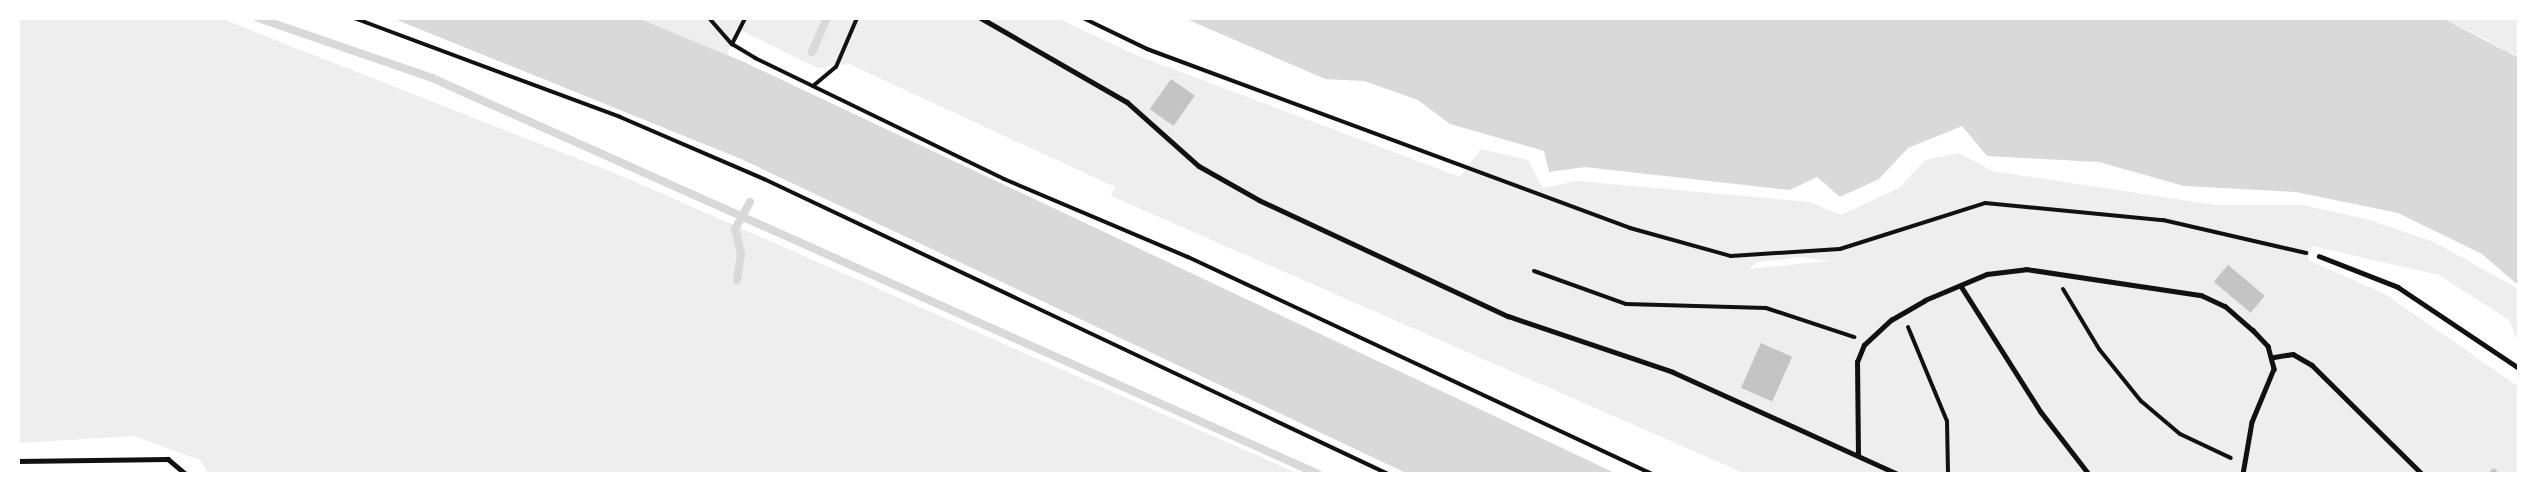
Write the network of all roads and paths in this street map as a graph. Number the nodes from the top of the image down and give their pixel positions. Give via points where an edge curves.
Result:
1 (354, 18) edge
2 (710, 18) edge
3 (745, 18) edge
4 (857, 18) edge
5 (981, 18) edge
6 (1083, 18) edge
7 (732, 44) junction
8 (813, 86) junction
9 (2319, 256) joint
10 (1534, 271) dead end
11 (2058, 274) junction
12 (1961, 286) junction
13 (1900, 313) junction
14 (1864, 345) junction
15 (2274, 357) junction
16 (2519, 368) edge
17 (1858, 455) junction
18 (18, 461) edge
19 (2243, 461) junction
20 (186, 474) edge
21 (1388, 474) edge
22 (1652, 474) edge
23 (1898, 474) edge
24 (1948, 474) edge
25 (2089, 474) edge
26 (2243, 474) edge
27 (2422, 474) edge

1 - 21 path via 620,117 781,187
2 - 7 path
3 - 7 path
4 - 8 path via 836,67
5 - 17 lane via 1127,102 1199,166 1259,200 1518,320 1662,368
6 - 9 path via 1147,49 1618,224 1731,256 1840,249 1986,203 2163,220
7 - 8 path
8 - 22 path
9 - 16 lane via 2398,287
10 - 14 path via 1638,306 1789,313 1845,332
11 - 12 lane via 2009,269
11 - 15 lane via 2201,295 2224,306
11 - 19 path via 2083,325 2141,401 2180,434
12 - 13 lane
12 - 25 lane via 2046,419
13 - 14 lane
13 - 24 path via 1944,408
14 - 17 lane via 1857,362
15 - 19 lane
15 - 27 lane via 2293,354 2312,365
17 - 23 lane
18 - 20 lane via 168,459
19 - 26 lane

